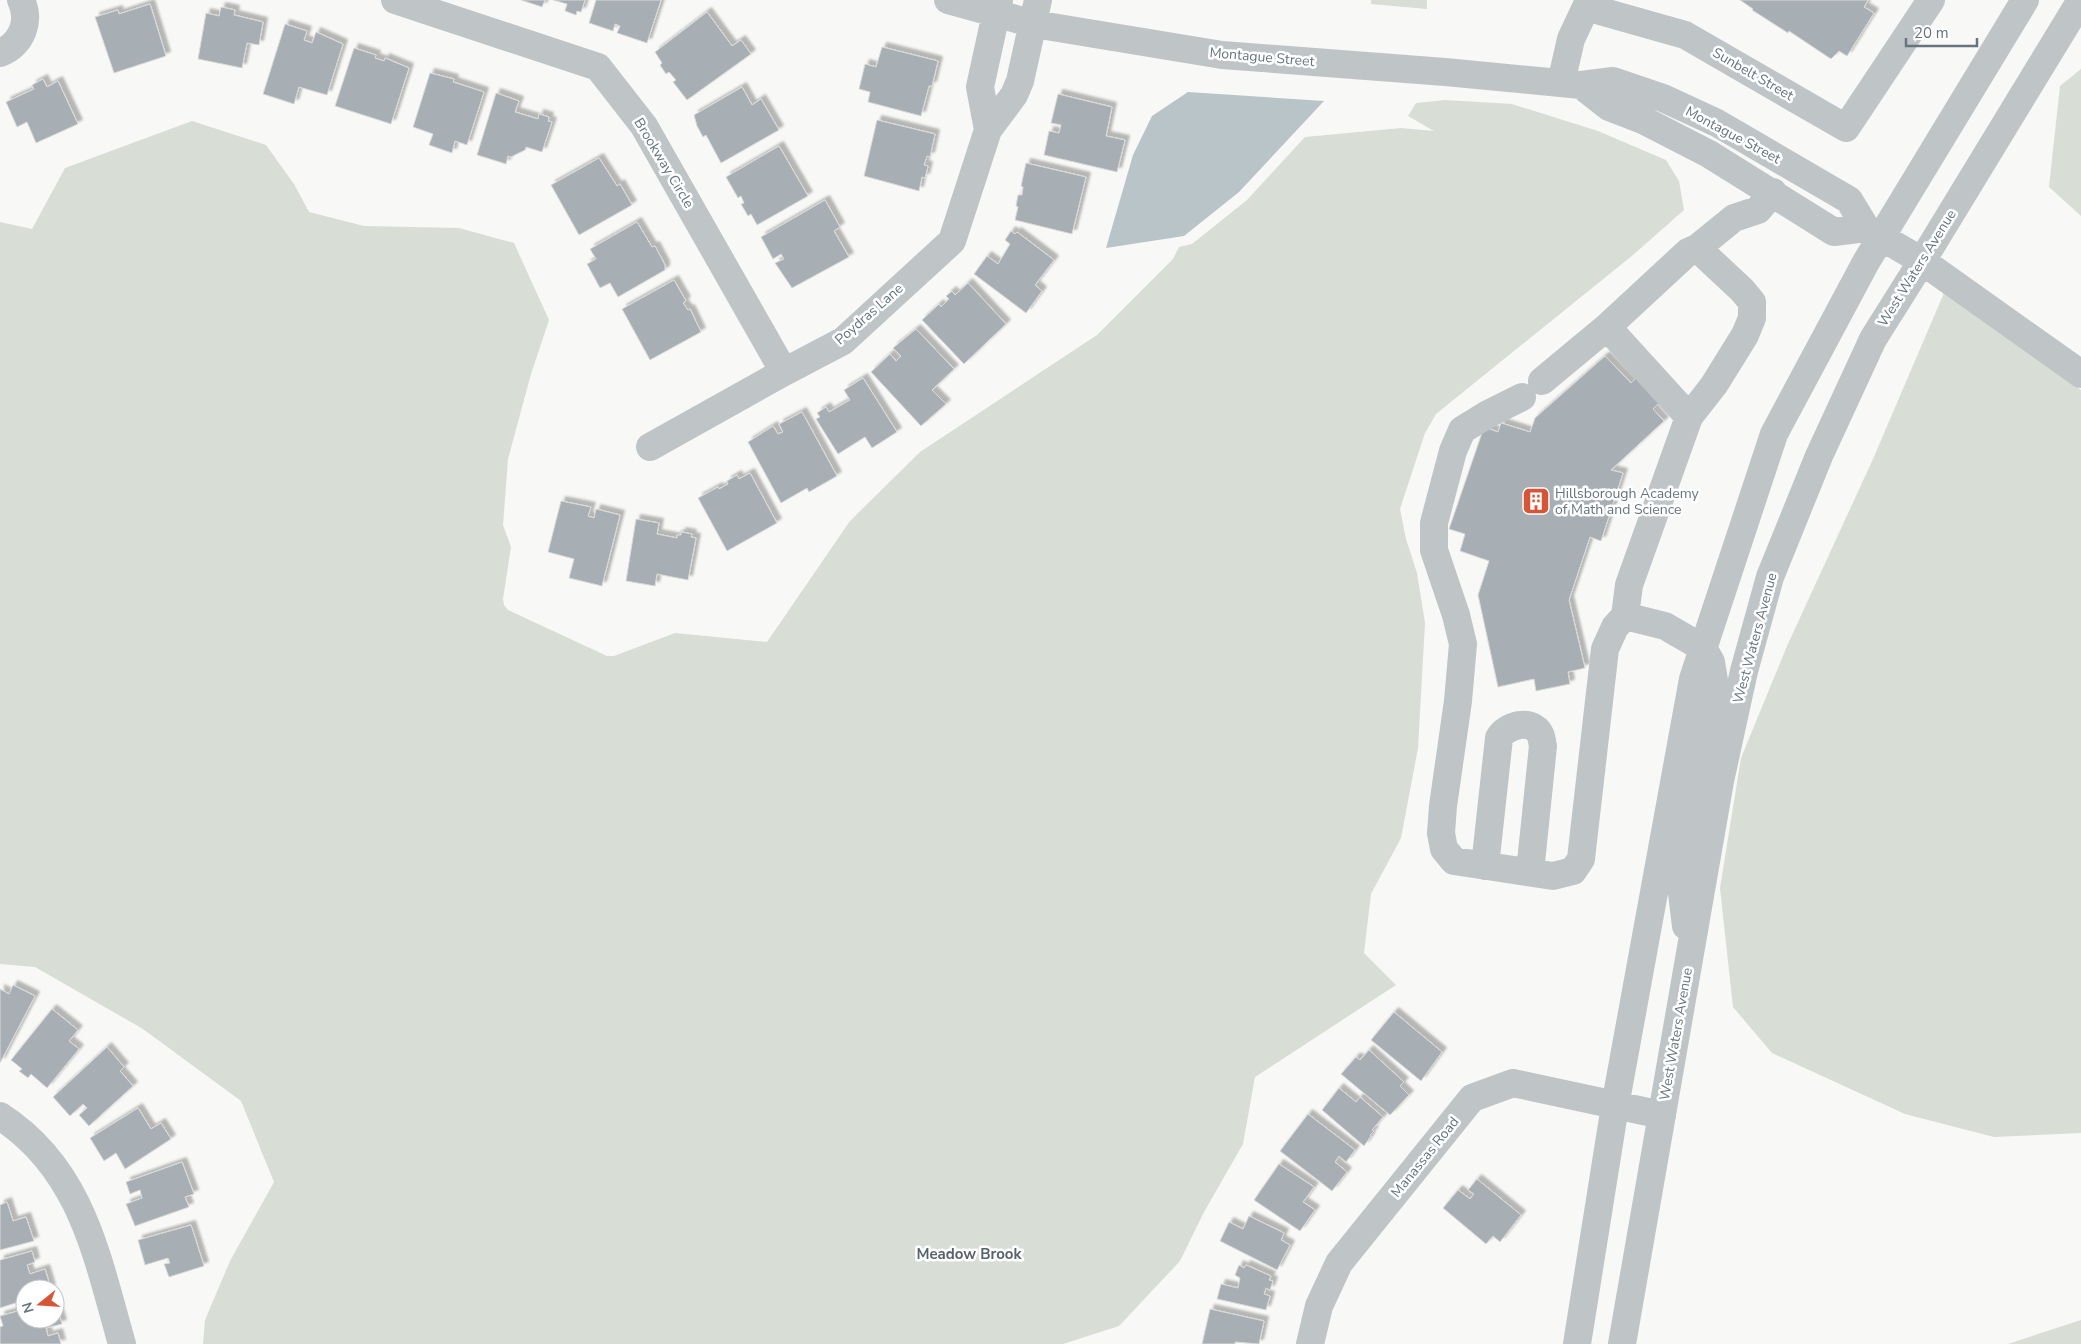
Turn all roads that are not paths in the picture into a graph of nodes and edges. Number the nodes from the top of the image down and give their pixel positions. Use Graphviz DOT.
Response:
graph roads {
  1 [pos="21,0"];
  2 [pos="395,0"];
  3 [pos="948,0"];
  4 [pos="1931,0"];
  5 [pos="2025,0"];
  6 [pos="2081,0"];
  7 [pos="1584,4"];
  8 [pos="997,7"];
  9 [pos="1638,10"];
  10 [pos="1036,12"];
  11 [pos="0,53"];
  12 [pos="1571,84"];
  13 [pos="988,130"];
  14 [pos="1773,192"];
  15 [pos="1874,232"];
  16 [pos="1697,248"];
  17 [pos="1922,261"];
  18 [pos="1607,327"];
  19 [pos="784,372"];
  20 [pos="2081,374"];
  21 [pos="1689,417"];
  22 [pos="650,447"];
  23 [pos="1625,616"];
  24 [pos="1703,648"];
  25 [pos="1485,866"];
  26 [pos="1530,872"];
  27 [pos="1690,952"];
  28 [pos="1615,1106"];
  29 [pos="1662,1115"];
  30 [pos="0,1116"];
  31 [pos="122,1344"];
  32 [pos="1310,1344"];
  33 [pos="1577,1344"];
  34 [pos="1622,1344"];
  1 -- 11 [label="street"];
  2 -- 19 [label="street, Brookway Circle"];
  3 -- 8 [label="street, Montague Street"];
  4 -- 9 [label="street, Sunbelt Street"];
  5 -- 15 [label="street"];
  6 -- 17 [label="street, West Waters Avenue"];
  7 -- 9 [label="street, Sunbelt Street"];
  7 -- 12 [label="street, Sunbelt Street"];
  8 -- 10 [label="street, Montague Street"];
  8 -- 13 [label="street, Poydras Lane"];
  10 -- 12 [label="street, Montague Street"];
  10 -- 13 [label="street, Poydras Lane"];
  12 -- 14 [label="street, Montague Street"];
  12 -- 15 [label="street, Montague Street"];
  13 -- 19 [label="street, Poydras Lane"];
  14 -- 15 [label="street, Montague Street"];
  14 -- 16 [label="street"];
  15 -- 17 [label="street, Montague Street"];
  15 -- 24 [label="street"];
  16 -- 18 [label="street"];
  16 -- 21 [label="street"];
  17 -- 20 [label="street, Montague Street"];
  17 -- 27 [label="street, West Waters Avenue"];
  18 -- 21 [label="street"];
  18 -- 25 [label="street"];
  19 -- 22 [label="street, Poydras Lane"];
  21 -- 23 [label="street"];
  23 -- 24 [label="street"];
  23 -- 26 [label="street"];
  24 -- 27 [label="street"];
  24 -- 28 [label="street"];
  25 -- 26 [label="street"];
  25 -- 26 [label="street"];
  27 -- 29 [label="street, West Waters Avenue"];
  28 -- 29 [label="street, Manassas Road"];
  28 -- 32 [label="street, Manassas Road"];
  28 -- 33 [label="street"];
  29 -- 34 [label="street, West Waters Avenue"];
  30 -- 31 [label="street"];
}
